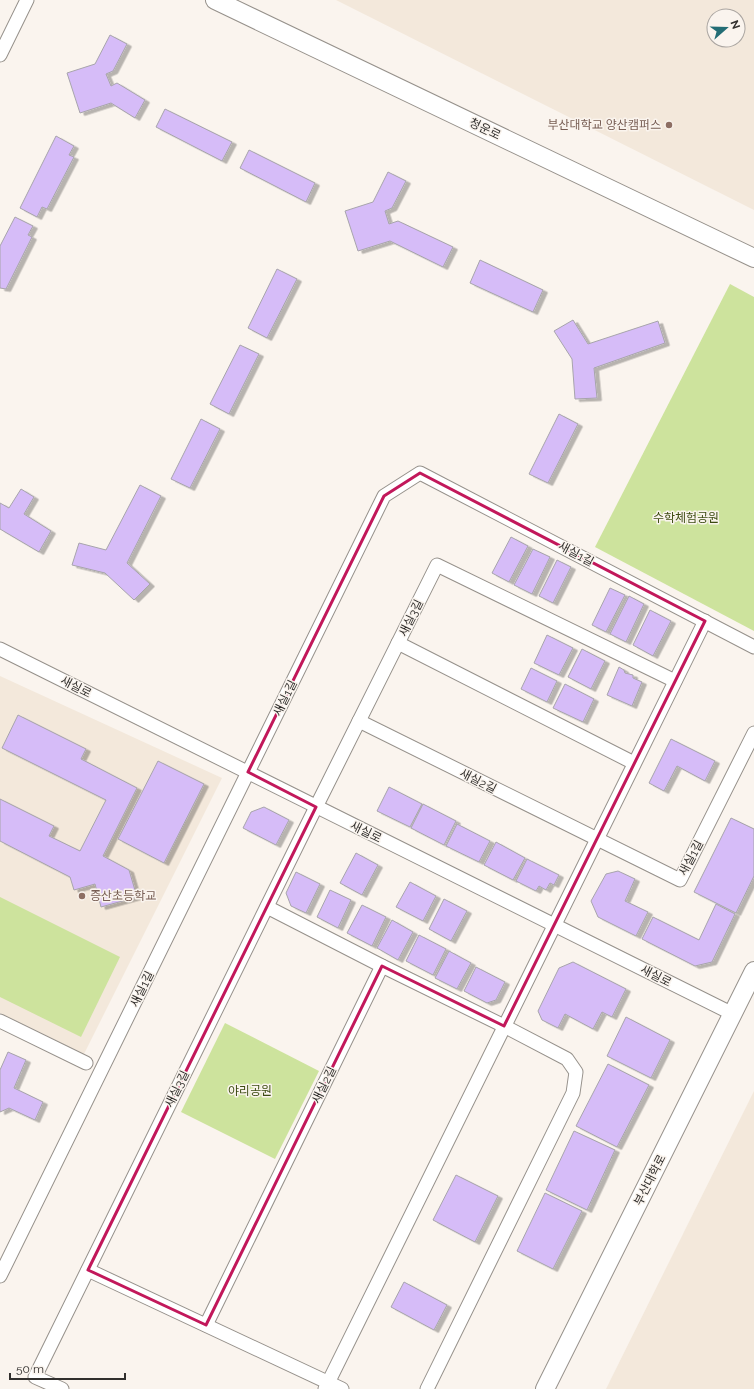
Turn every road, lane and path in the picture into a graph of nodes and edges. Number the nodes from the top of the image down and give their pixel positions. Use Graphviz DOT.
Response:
graph roads {
  1 [pos="27,0"];
  2 [pos="216,0"];
  3 [pos="0,55"];
  4 [pos="754,258"];
  5 [pos="704,621"];
  6 [pos="398,643"];
  7 [pos="754,646"];
  8 [pos="0,649"];
  9 [pos="675,681"];
  10 [pos="359,721"];
  11 [pos="754,733"];
  12 [pos="634,763"];
  13 [pos="248,772"];
  14 [pos="316,807"];
  15 [pos="596,840"];
  16 [pos="267,907"];
  17 [pos="554,925"];
  18 [pos="382,966"];
  19 [pos="754,971"];
  20 [pos="732,1014"];
  21 [pos="0,1021"];
  22 [pos="504,1026"];
  23 [pos="86,1062"];
  24 [pos="88,1270"];
  25 [pos="0,1276"];
  26 [pos="206,1325"];
  27 [pos="327,1386"];
  28 [pos="62,1389"];
  29 [pos="342,1389"];
  30 [pos="427,1389"];
  31 [pos="546,1389"];
  1 -- 3 [label="street"];
  2 -- 4 [label="street, 청운로"];
  5 -- 7 [label="street, 새실1길"];
  5 -- 9 [label="street"];
  5 -- 13 [label="street, 새실1길"];
  6 -- 9 [label="street, 새실3길"];
  6 -- 10 [label="street, 새실3길"];
  6 -- 12 [label="street"];
  8 -- 13 [label="street, 새실로"];
  9 -- 12 [label="street"];
  10 -- 14 [label="street, 새실3길"];
  10 -- 15 [label="street, 새실2길"];
  11 -- 15 [label="street, 새실1길"];
  12 -- 15 [label="street"];
  13 -- 14 [label="street, 새실로"];
  13 -- 25 [label="street, 새실1길"];
  14 -- 16 [label="street, 새실3길"];
  14 -- 17 [label="street, 새실로"];
  15 -- 17 [label="street"];
  16 -- 18 [label="street"];
  16 -- 24 [label="street, 새실3길"];
  17 -- 20 [label="street, 새실로"];
  17 -- 22 [label="street"];
  18 -- 22 [label="street"];
  18 -- 26 [label="street, 새실2길"];
  19 -- 20 [label="street, 부산대학로"];
  20 -- 31 [label="street, 부산대학로"];
  21 -- 23 [label="street"];
  22 -- 27 [label="street"];
  22 -- 30 [label="street"];
  24 -- 26 [label="street"];
  24 -- 28 [label="street, 새실3길"];
  26 -- 27 [label="street"];
  27 -- 29 [label="street"];
}
